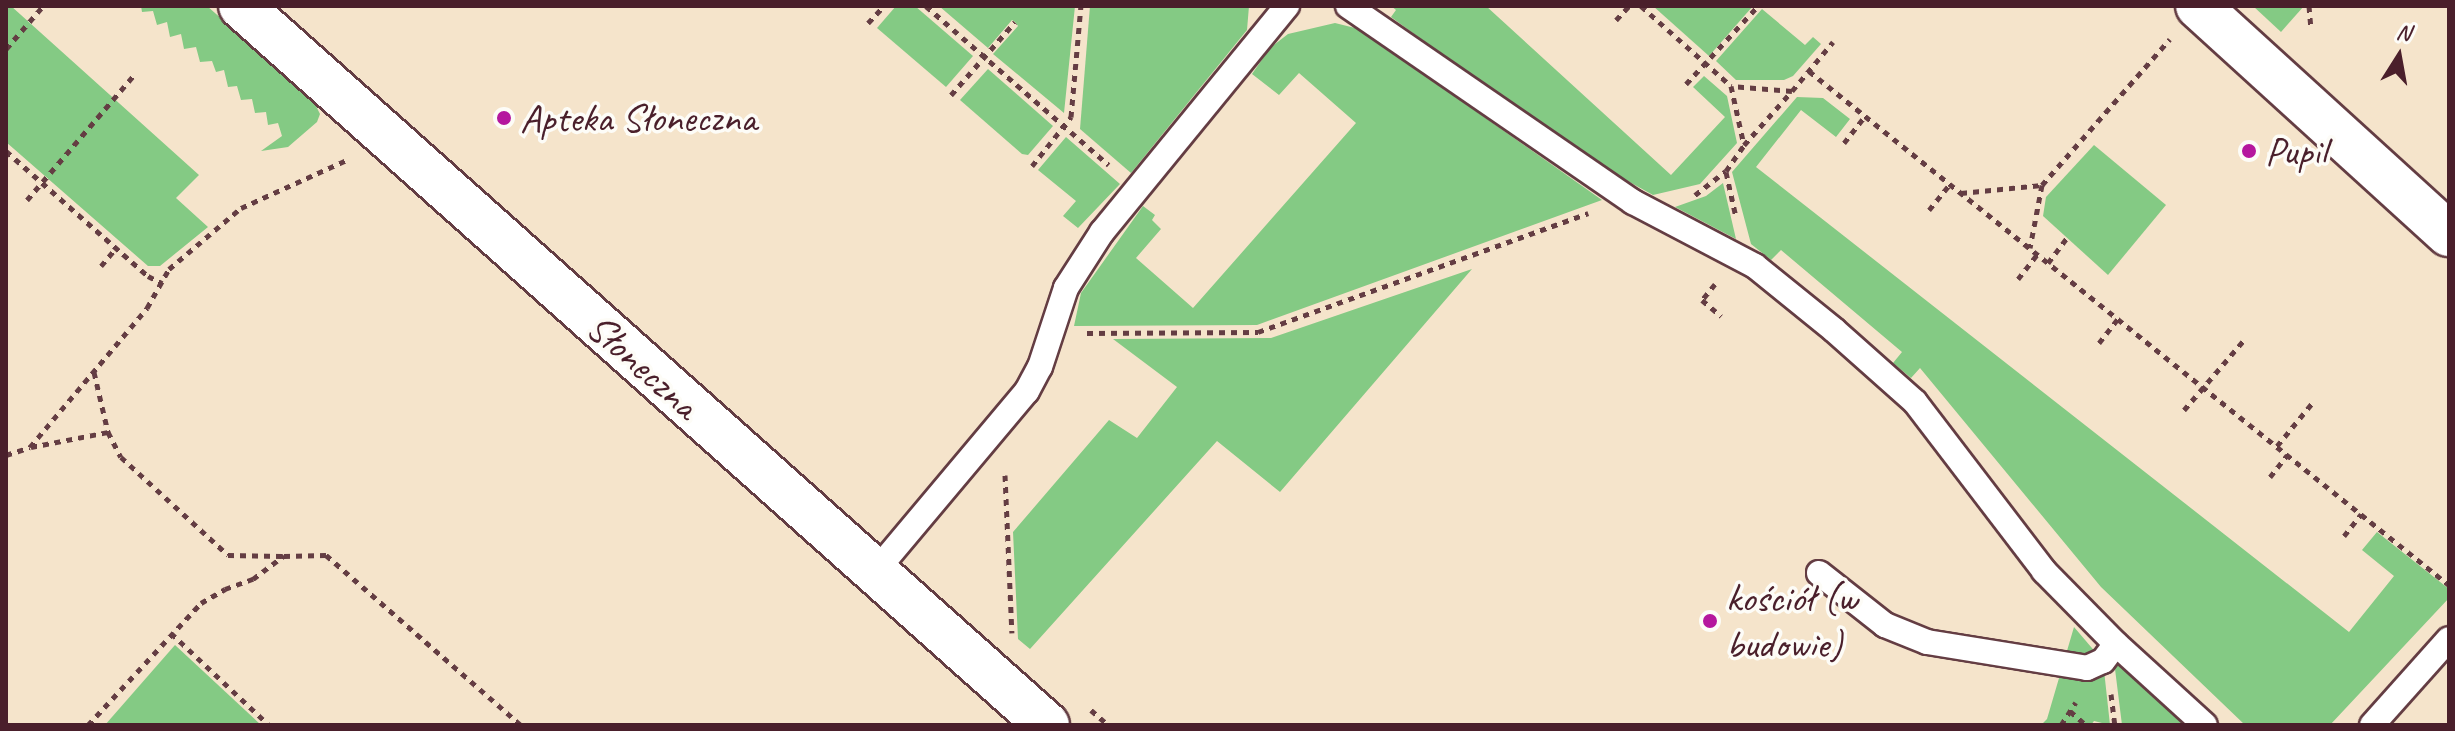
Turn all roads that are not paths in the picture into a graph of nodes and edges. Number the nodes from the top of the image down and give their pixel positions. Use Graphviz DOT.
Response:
graph roads {
  1 [pos="241,6"];
  2 [pos="1287,6"];
  3 [pos="1348,6"];
  4 [pos="2185,22"];
  5 [pos="2449,234"];
  6 [pos="875,572"];
  7 [pos="1819,573"];
  8 [pos="2449,639"];
  9 [pos="2116,644"];
  10 [pos="1047,725"];
  11 [pos="2205,725"];
  12 [pos="2372,725"];
  1 -- 6 [label="street, Słoneczna"];
  2 -- 6 [label="lane"];
  3 -- 9 [label="lane"];
  4 -- 5 [label="street"];
  6 -- 10 [label="street, Słoneczna"];
  7 -- 9 [label="lane"];
  8 -- 12 [label="lane"];
  9 -- 11 [label="lane"];
}
